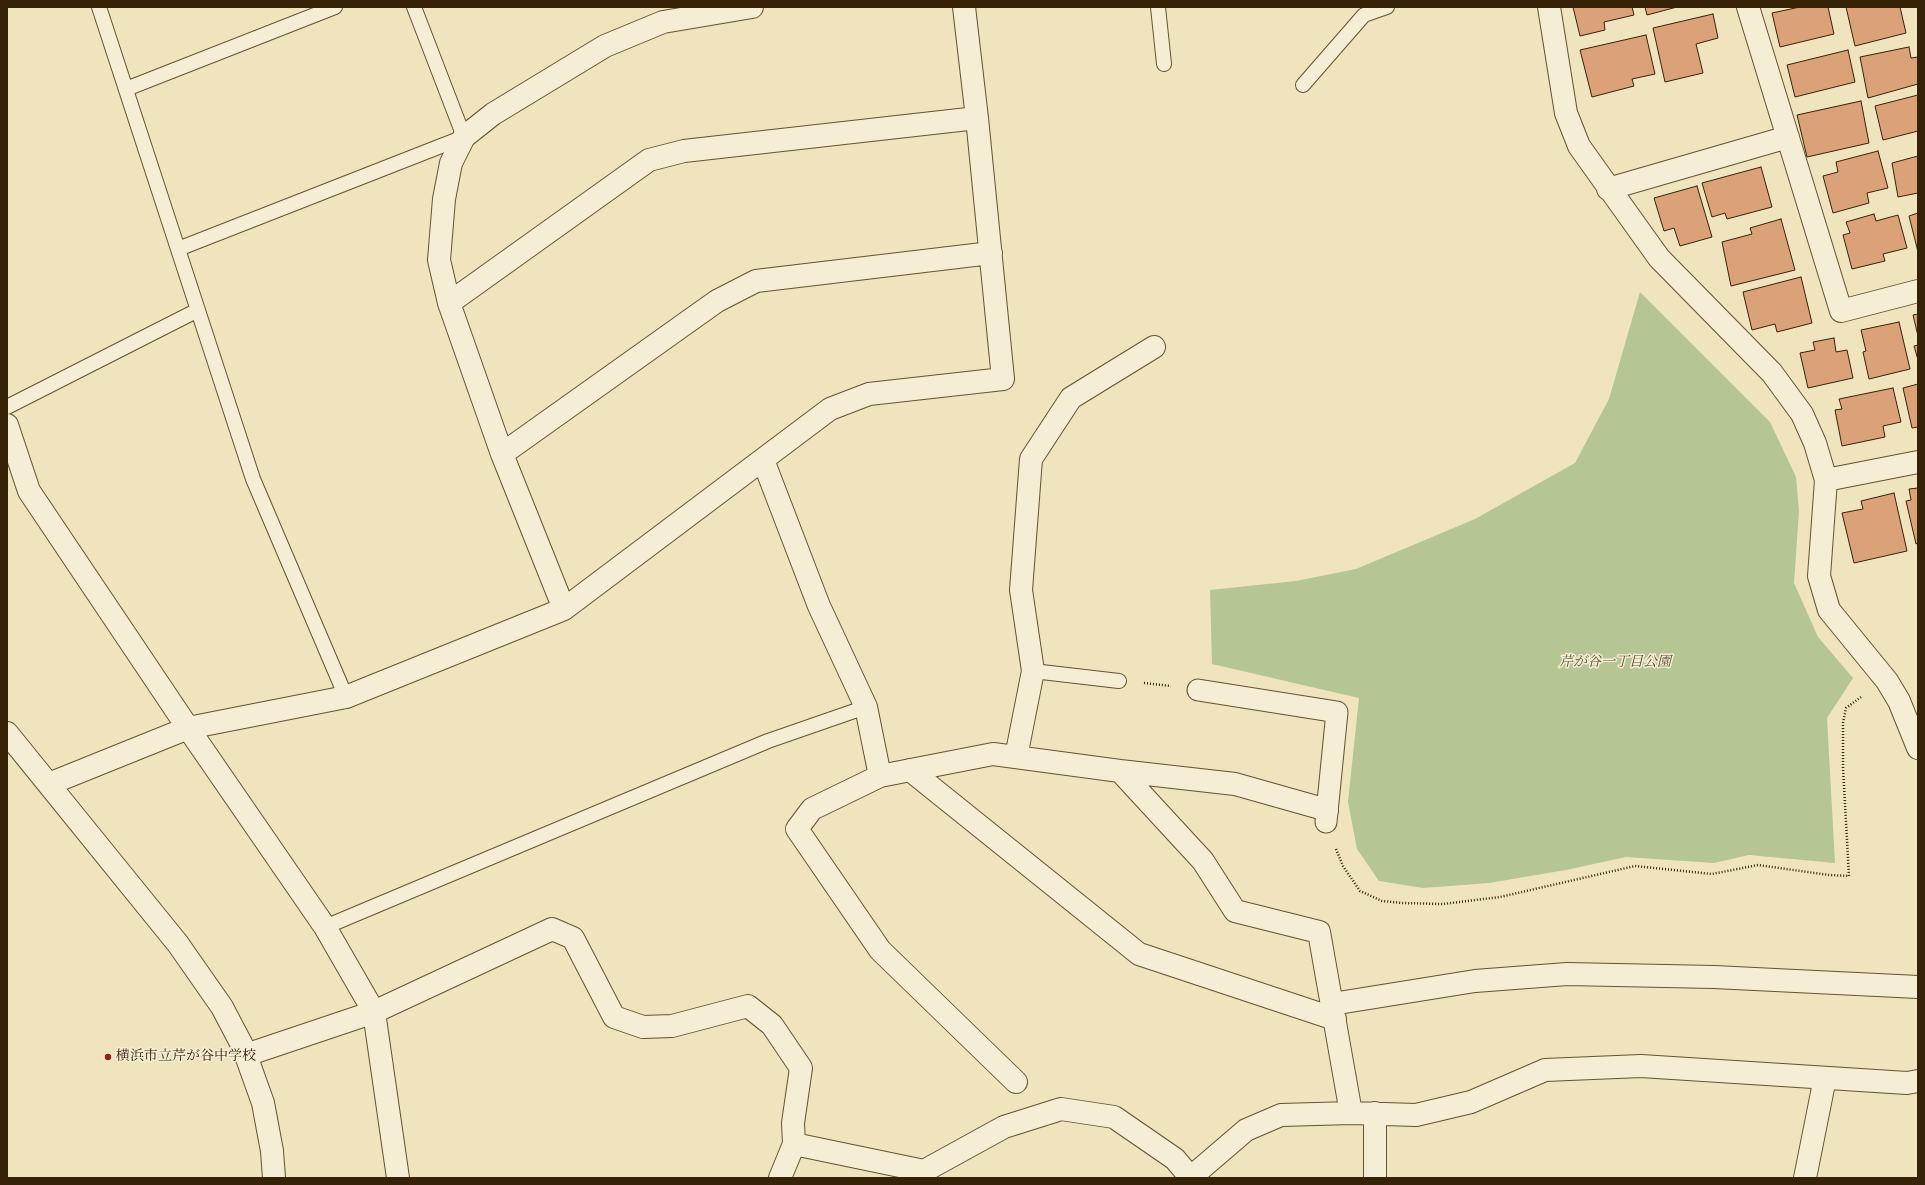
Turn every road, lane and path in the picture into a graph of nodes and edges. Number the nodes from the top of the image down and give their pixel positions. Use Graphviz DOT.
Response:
graph roads {
  1 [pos="99,7"];
  2 [pos="335,7"];
  3 [pos="414,7"];
  4 [pos="752,7"];
  5 [pos="964,7"];
  6 [pos="1158,7"];
  7 [pos="1387,7"];
  8 [pos="1549,7"];
  9 [pos="1748,7"];
  10 [pos="1164,64"];
  11 [pos="1303,85"];
  12 [pos="126,89"];
  13 [pos="978,118"];
  14 [pos="464,137"];
  15 [pos="1788,137"];
  16 [pos="1608,189"];
  17 [pos="178,249"];
  18 [pos="991,253"];
  19 [pos="1918,291"];
  20 [pos="449,303"];
  21 [pos="198,310"];
  22 [pos="1154,347"];
  23 [pos="7,407"];
  24 [pos="7,425"];
  25 [pos="502,454"];
  26 [pos="763,460"];
  27 [pos="1918,462"];
  28 [pos="1826,480"];
  29 [pos="564,609"];
  30 [pos="1033,671"];
  31 [pos="1119,681"];
  32 [pos="1198,690"];
  33 [pos="1867,693"];
  34 [pos="346,697"];
  35 [pos="866,707"];
  36 [pos="188,728"];
  37 [pos="7,733"];
  38 [pos="1918,748"];
  39 [pos="1016,757"];
  40 [pos="910,770"];
  41 [pos="1120,771"];
  42 [pos="880,776"];
  43 [pos="49,784"];
  44 [pos="1326,816"];
  45 [pos="326,926"];
  46 [pos="1918,987"];
  47 [pos="374,1012"];
  48 [pos="1334,1012"];
  49 [pos="246,1055"];
  50 [pos="1825,1078"];
  51 [pos="1918,1081"];
  52 [pos="1016,1082"];
  53 [pos="1351,1113"];
  54 [pos="1375,1113"];
  55 [pos="794,1144"];
  56 [pos="923,1175"];
  57 [pos="274,1178"];
  58 [pos="398,1178"];
  59 [pos="780,1178"];
  60 [pos="1190,1178"];
  61 [pos="1375,1178"];
  62 [pos="1805,1178"];
  1 -- 12 [label="lane"];
  2 -- 12 [label="lane"];
  3 -- 14 [label="lane"];
  4 -- 14 [label="street"];
  5 -- 13 [label="street"];
  6 -- 10 [label="lane"];
  7 -- 11 [label="lane"];
  8 -- 16 [label="street"];
  9 -- 15 [label="street"];
  12 -- 17 [label="lane"];
  13 -- 18 [label="street"];
  13 -- 20 [label="street"];
  14 -- 17 [label="lane"];
  14 -- 20 [label="street"];
  15 -- 16 [label="street"];
  15 -- 19 [label="street"];
  16 -- 28 [label="street"];
  17 -- 21 [label="lane"];
  18 -- 25 [label="street"];
  18 -- 26 [label="street"];
  20 -- 25 [label="street"];
  21 -- 23 [label="lane"];
  21 -- 34 [label="lane"];
  22 -- 30 [label="street"];
  24 -- 36 [label="street"];
  25 -- 29 [label="street"];
  26 -- 29 [label="street"];
  26 -- 35 [label="street"];
  27 -- 28 [label="street"];
  28 -- 38 [label="street"];
  29 -- 34 [label="street"];
  30 -- 31 [label="lane"];
  30 -- 39 [label="street"];
  32 -- 44 [label="street"];
  33 -- 44 [label="path"];
  34 -- 36 [label="street"];
  35 -- 42 [label="street"];
  35 -- 45 [label="lane"];
  36 -- 43 [label="street"];
  36 -- 45 [label="street"];
  37 -- 43 [label="street"];
  39 -- 40 [label="street"];
  39 -- 41 [label="street"];
  40 -- 42 [label="street"];
  40 -- 48 [label="street"];
  41 -- 44 [label="street"];
  41 -- 48 [label="street"];
  42 -- 52 [label="street"];
  43 -- 49 [label="street"];
  45 -- 47 [label="street"];
  46 -- 48 [label="street"];
  47 -- 49 [label="street"];
  47 -- 55 [label="street"];
  47 -- 58 [label="street"];
  48 -- 53 [label="street"];
  49 -- 57 [label="street"];
  50 -- 51 [label="street"];
  50 -- 54 [label="street"];
  50 -- 62 [label="street"];
  53 -- 54 [label="street"];
  53 -- 60 [label="street"];
  54 -- 61 [label="street"];
  55 -- 56 [label="street"];
  55 -- 59 [label="street"];
  56 -- 60 [label="street"];
}
